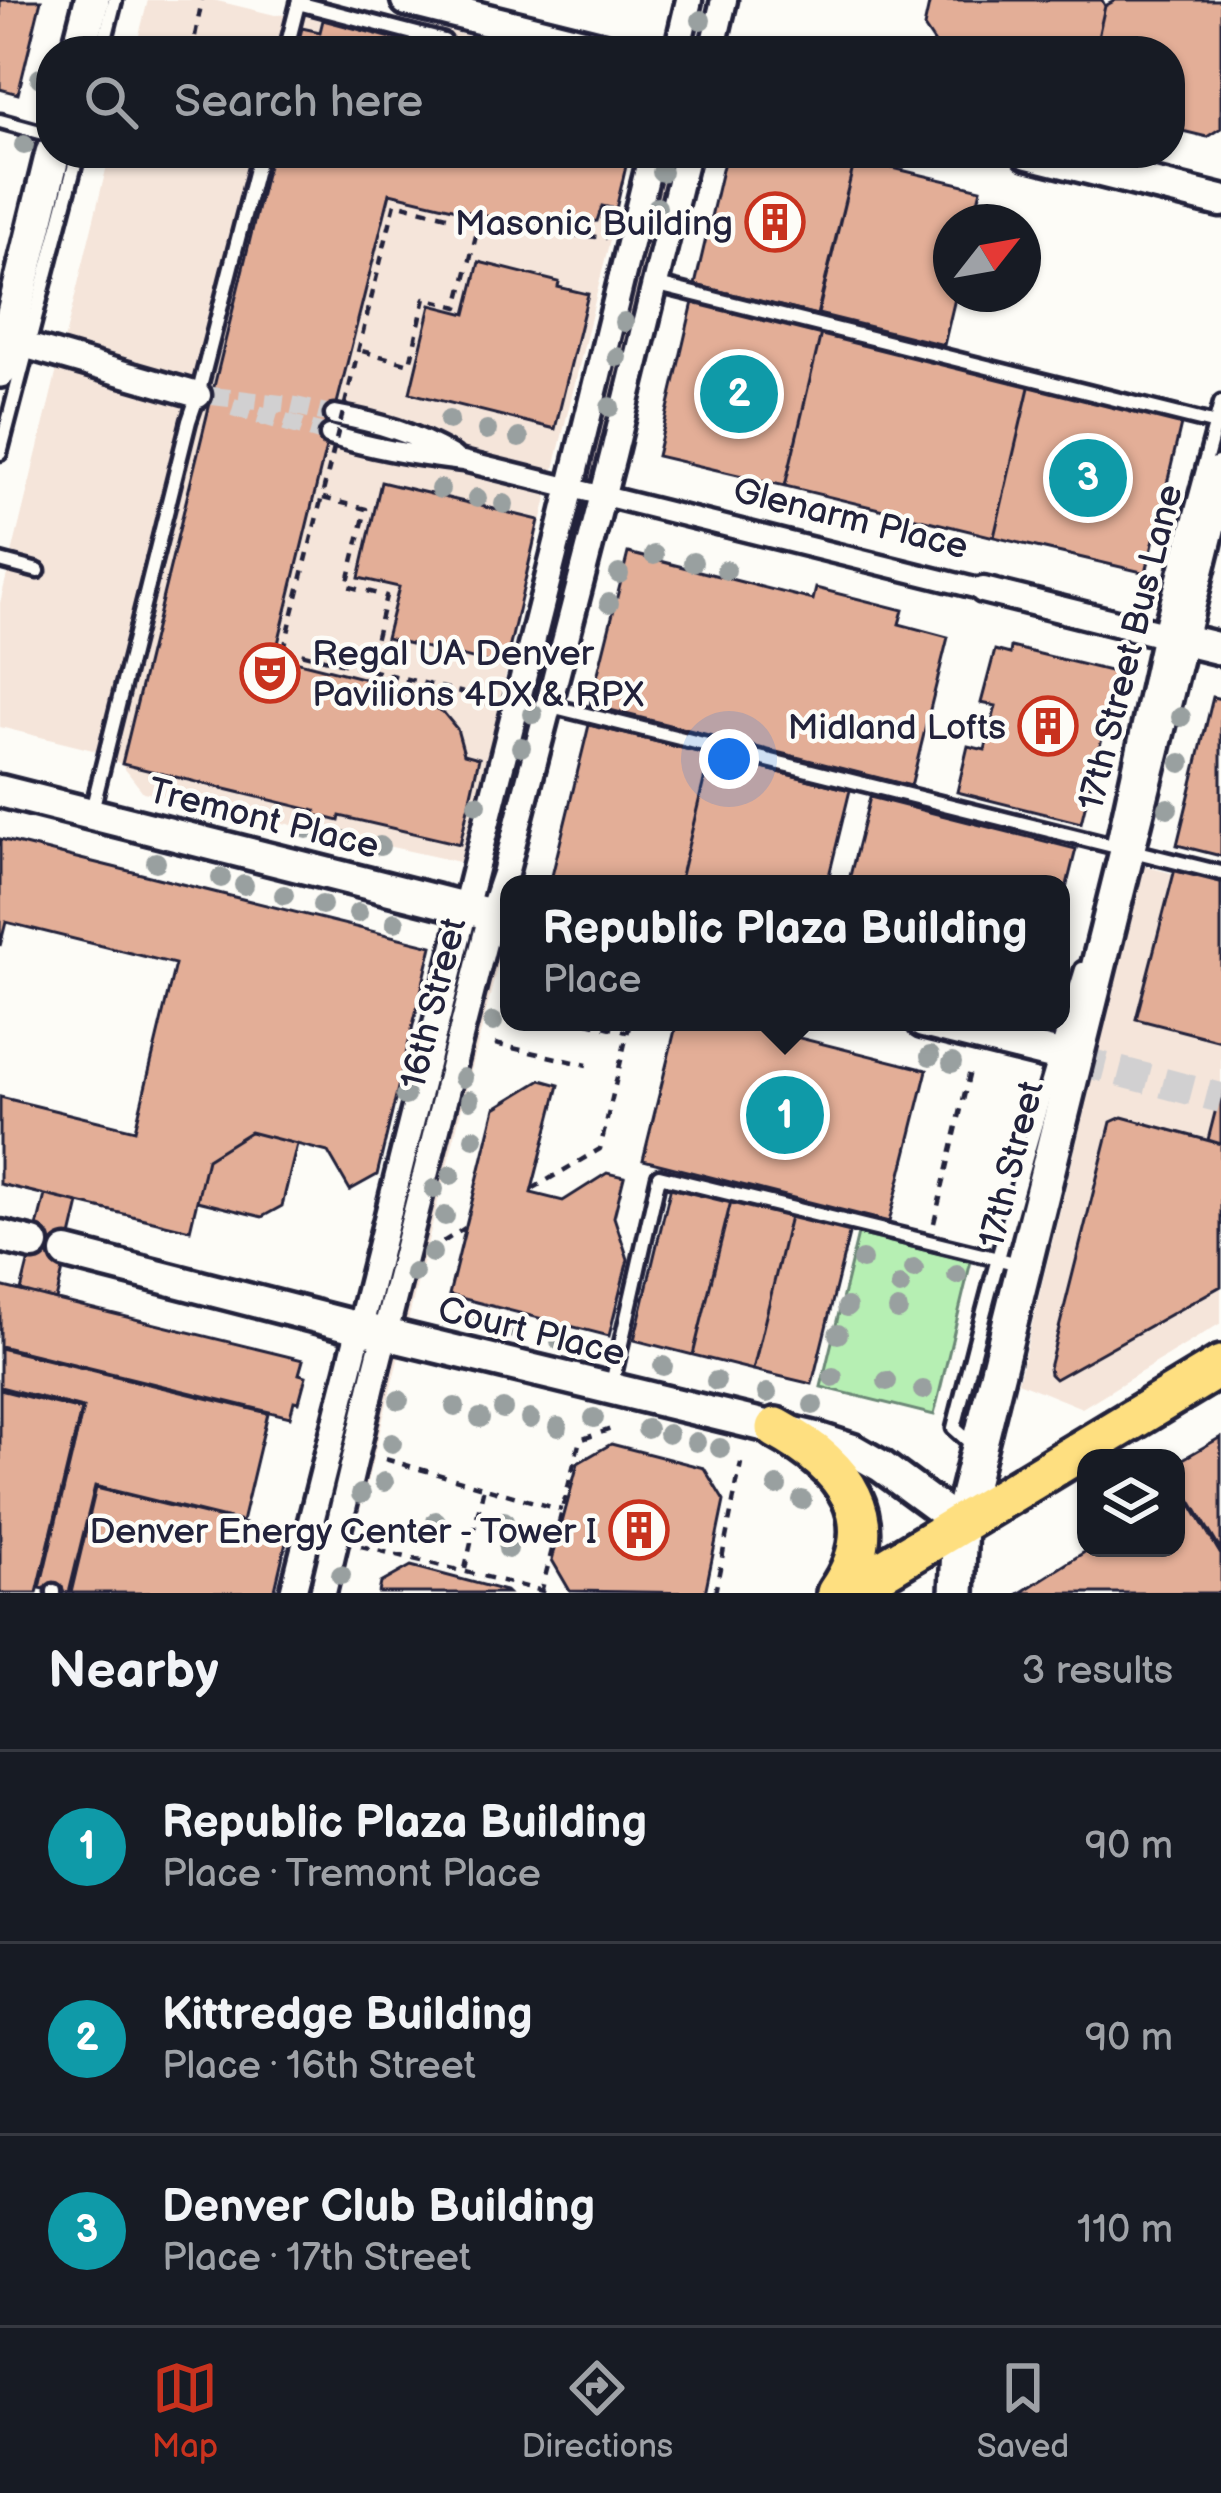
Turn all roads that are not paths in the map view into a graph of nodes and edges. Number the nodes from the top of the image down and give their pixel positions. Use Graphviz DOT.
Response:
graph roads {
  1 [pos="92,0"];
  2 [pos="115,0"];
  3 [pos="407,0"];
  4 [pos="689,0"];
  5 [pos="724,0"];
  6 [pos="299,2"];
  7 [pos="442,4"];
  8 [pos="83,36"];
  9 [pos="107,36"];
  10 [pos="290,36"];
  11 [pos="425,36"];
  12 [pos="564,36"];
  13 [pos="680,36"];
  14 [pos="716,36"];
  15 [pos="0,121"];
  16 [pos="36,130"];
  17 [pos="50,168"];
  18 [pos="73,168"];
  19 [pos="257,168"];
  20 [pos="648,168"];
  21 [pos="683,168"];
  22 [pos="1090,168"];
  23 [pos="1221,200"];
  24 [pos="654,284"];
  25 [pos="9,348"];
  26 [pos="207,397"];
  27 [pos="1221,403"];
  28 [pos="335,415"];
  29 [pos="1218,425"];
  30 [pos="330,435"];
  31 [pos="0,453"];
  32 [pos="463,461"];
  33 [pos="1221,473"];
  34 [pos="571,488"];
  35 [pos="602,495"];
  36 [pos="0,561"];
  37 [pos="38,571"];
  38 [pos="983,590"];
  39 [pos="1169,636"];
  40 [pos="1221,649"];
  41 [pos="548,705"];
  42 [pos="0,790"];
  43 [pos="91,814"];
  44 [pos="1116,854"];
  45 [pos="1221,873"];
  46 [pos="505,875"];
  47 [pos="500,886"];
  48 [pos="1102,890"];
  49 [pos="488,914"];
  50 [pos="958,1031"];
  51 [pos="1065,1058"];
  52 [pos="67,1253"];
  53 [pos="1010,1262"];
  54 [pos="372,1331"];
  55 [pos="1221,1366"];
  56 [pos="611,1389"];
  57 [pos="776,1428"];
  58 [pos="960,1523"];
  59 [pos="292,1593"];
  60 [pos="323,1593"];
  61 [pos="841,1593"];
  62 [pos="957,1593"];
  1 -- 8 [label="main road"];
  2 -- 9 [label="lane"];
  3 -- 7 [label="street"];
  4 -- 13 [label="street"];
  5 -- 14 [label="street"];
  6 -- 10 [label="lane"];
  6 -- 11 [label="lane"];
  7 -- 12 [label="street"];
  15 -- 16 [label="lane"];
  17 -- 25 [label="main road"];
  18 -- 25 [label="lane"];
  19 -- 26 [label="lane"];
  20 -- 34 [label="street, 16th Street"];
  21 -- 24 [label="street, 16th Street"];
  22 -- 23 [label="street"];
  24 -- 29 [label="lane"];
  24 -- 35 [label="street, 16th Street"];
  25 -- 26 [label="street"];
  25 -- 31 [label="lane"];
  26 -- 43 [label="lane"];
  27 -- 29 [label="lane, 17th Street Bus Lane"];
  28 -- 32 [label="street, Glenarm Place"];
  29 -- 39 [label="lane, 17th Street Bus Lane"];
  30 -- 32 [label="street, Glenarm Place"];
  32 -- 34 [label="street, Glenarm Place"];
  33 -- 39 [label="main road, 17th Street"];
  34 -- 35 [label="street, Glenarm Place"];
  34 -- 49 [label="street, 16th Street"];
  35 -- 38 [label="street, Glenarm Place"];
  35 -- 41 [label="street, 16th Street"];
  36 -- 37 [label="lane"];
  38 -- 39 [label="street, Glenarm Place"];
  39 -- 40 [label="street, Glenarm Place"];
  39 -- 44 [label="main road, 17th Street"];
  41 -- 44 [label="lane"];
  41 -- 46 [label="street, 16th Street"];
  42 -- 43 [label="street, Tremont Place"];
  43 -- 49 [label="street, Tremont Place"];
  44 -- 45 [label="lane"];
  44 -- 51 [label="main road, 17th Street"];
  47 -- 49 [label="street, 16th Street"];
  48 -- 51 [label="lane"];
  49 -- 54 [label="street, 16th Street"];
  50 -- 51 [label="street"];
  51 -- 53 [label="main road, 17th Street"];
  52 -- 54 [label="street, Court Place"];
  53 -- 56 [label="lane"];
  53 -- 58 [label="main road, 17th Street"];
  54 -- 56 [label="street, Court Place"];
  54 -- 59 [label="street, 16th Street"];
  54 -- 60 [label="street, 16th Street"];
  55 -- 58 [label="main road"];
  56 -- 57 [label="street, Court Place"];
  57 -- 58 [label="street, Court Place"];
  57 -- 61 [label="main road"];
  58 -- 61 [label="main road"];
  58 -- 62 [label="main road, 17th Street"];
}
